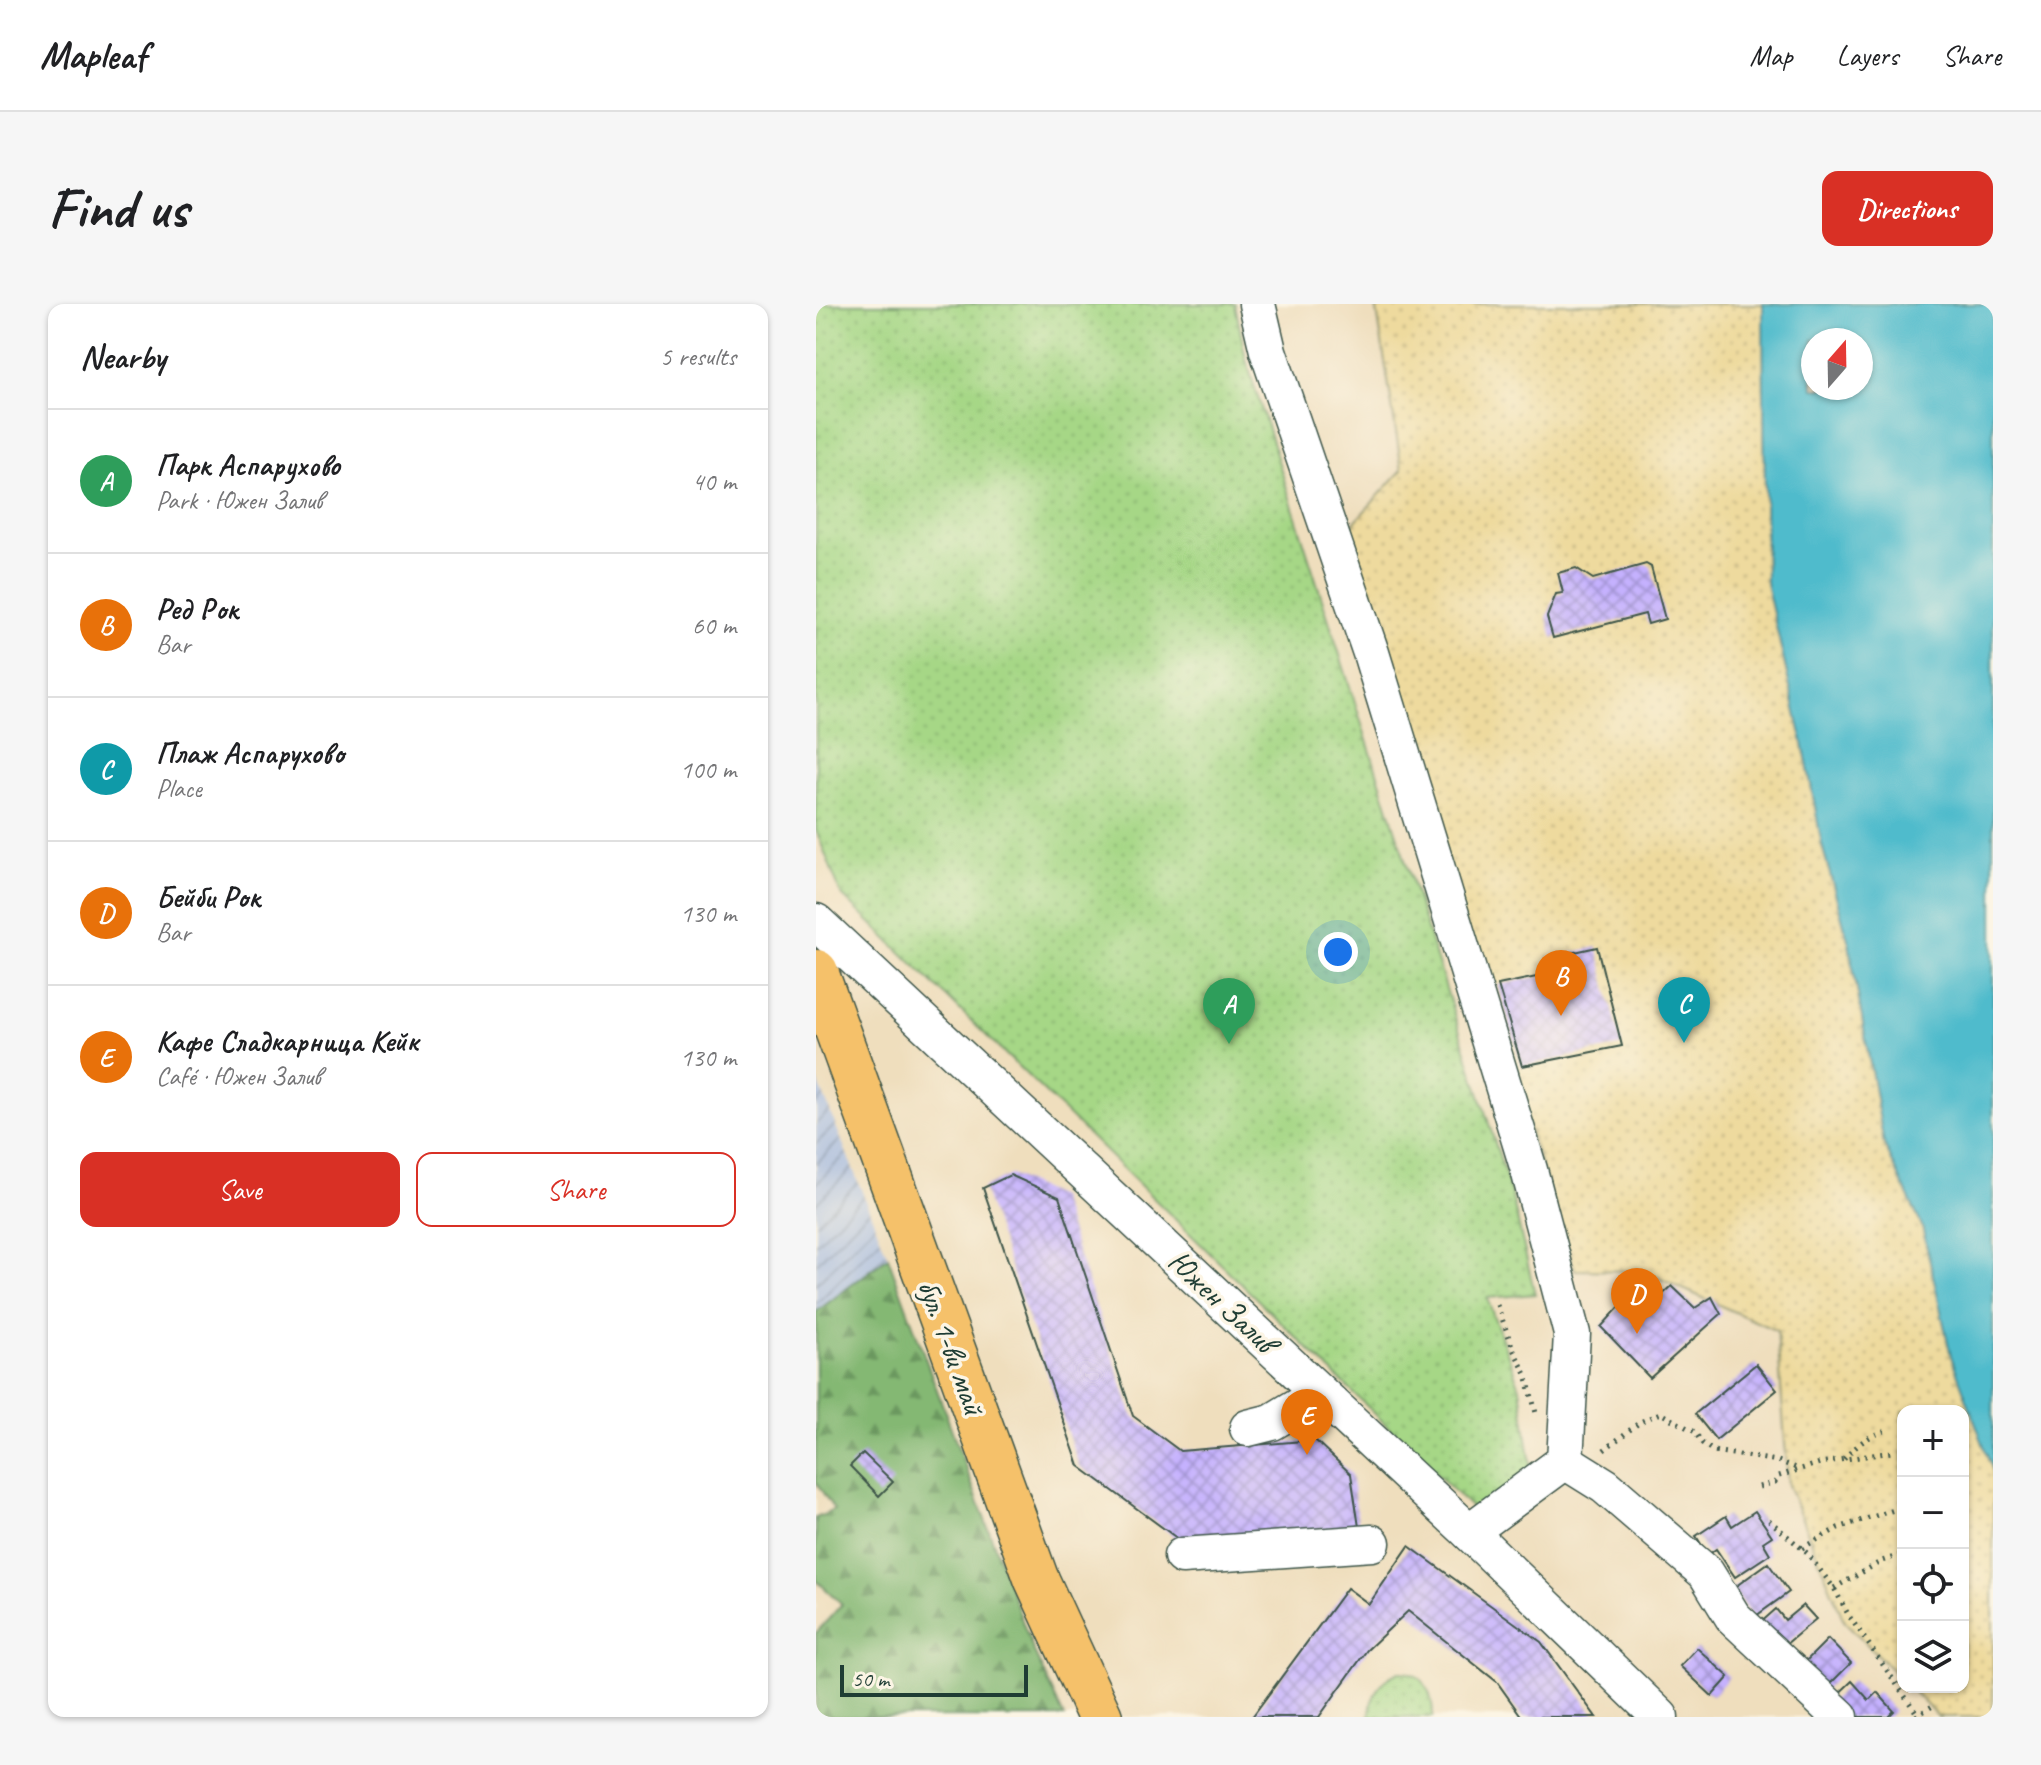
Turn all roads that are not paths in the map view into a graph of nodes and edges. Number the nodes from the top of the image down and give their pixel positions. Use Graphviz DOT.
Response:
graph roads {
  1 [pos="1257,304"];
  2 [pos="816,922"];
  3 [pos="816,972"];
  4 [pos="1320,1393"];
  5 [pos="1248,1428"];
  6 [pos="1565,1461"];
  7 [pos="1469,1532"];
  8 [pos="1372,1543"];
  9 [pos="1182,1556"];
  10 [pos="1100,1717"];
  11 [pos="1660,1717"];
  12 [pos="1840,1717"];
  1 -- 6 [label="street"];
  2 -- 4 [label="street, Южен Залив"];
  3 -- 10 [label="main road, бул. 1-ви май"];
  4 -- 5 [label="street"];
  4 -- 7 [label="street, Южен Залив"];
  6 -- 7 [label="street"];
  6 -- 12 [label="street"];
  7 -- 11 [label="street, Южен Залив"];
  8 -- 9 [label="street"];
}
